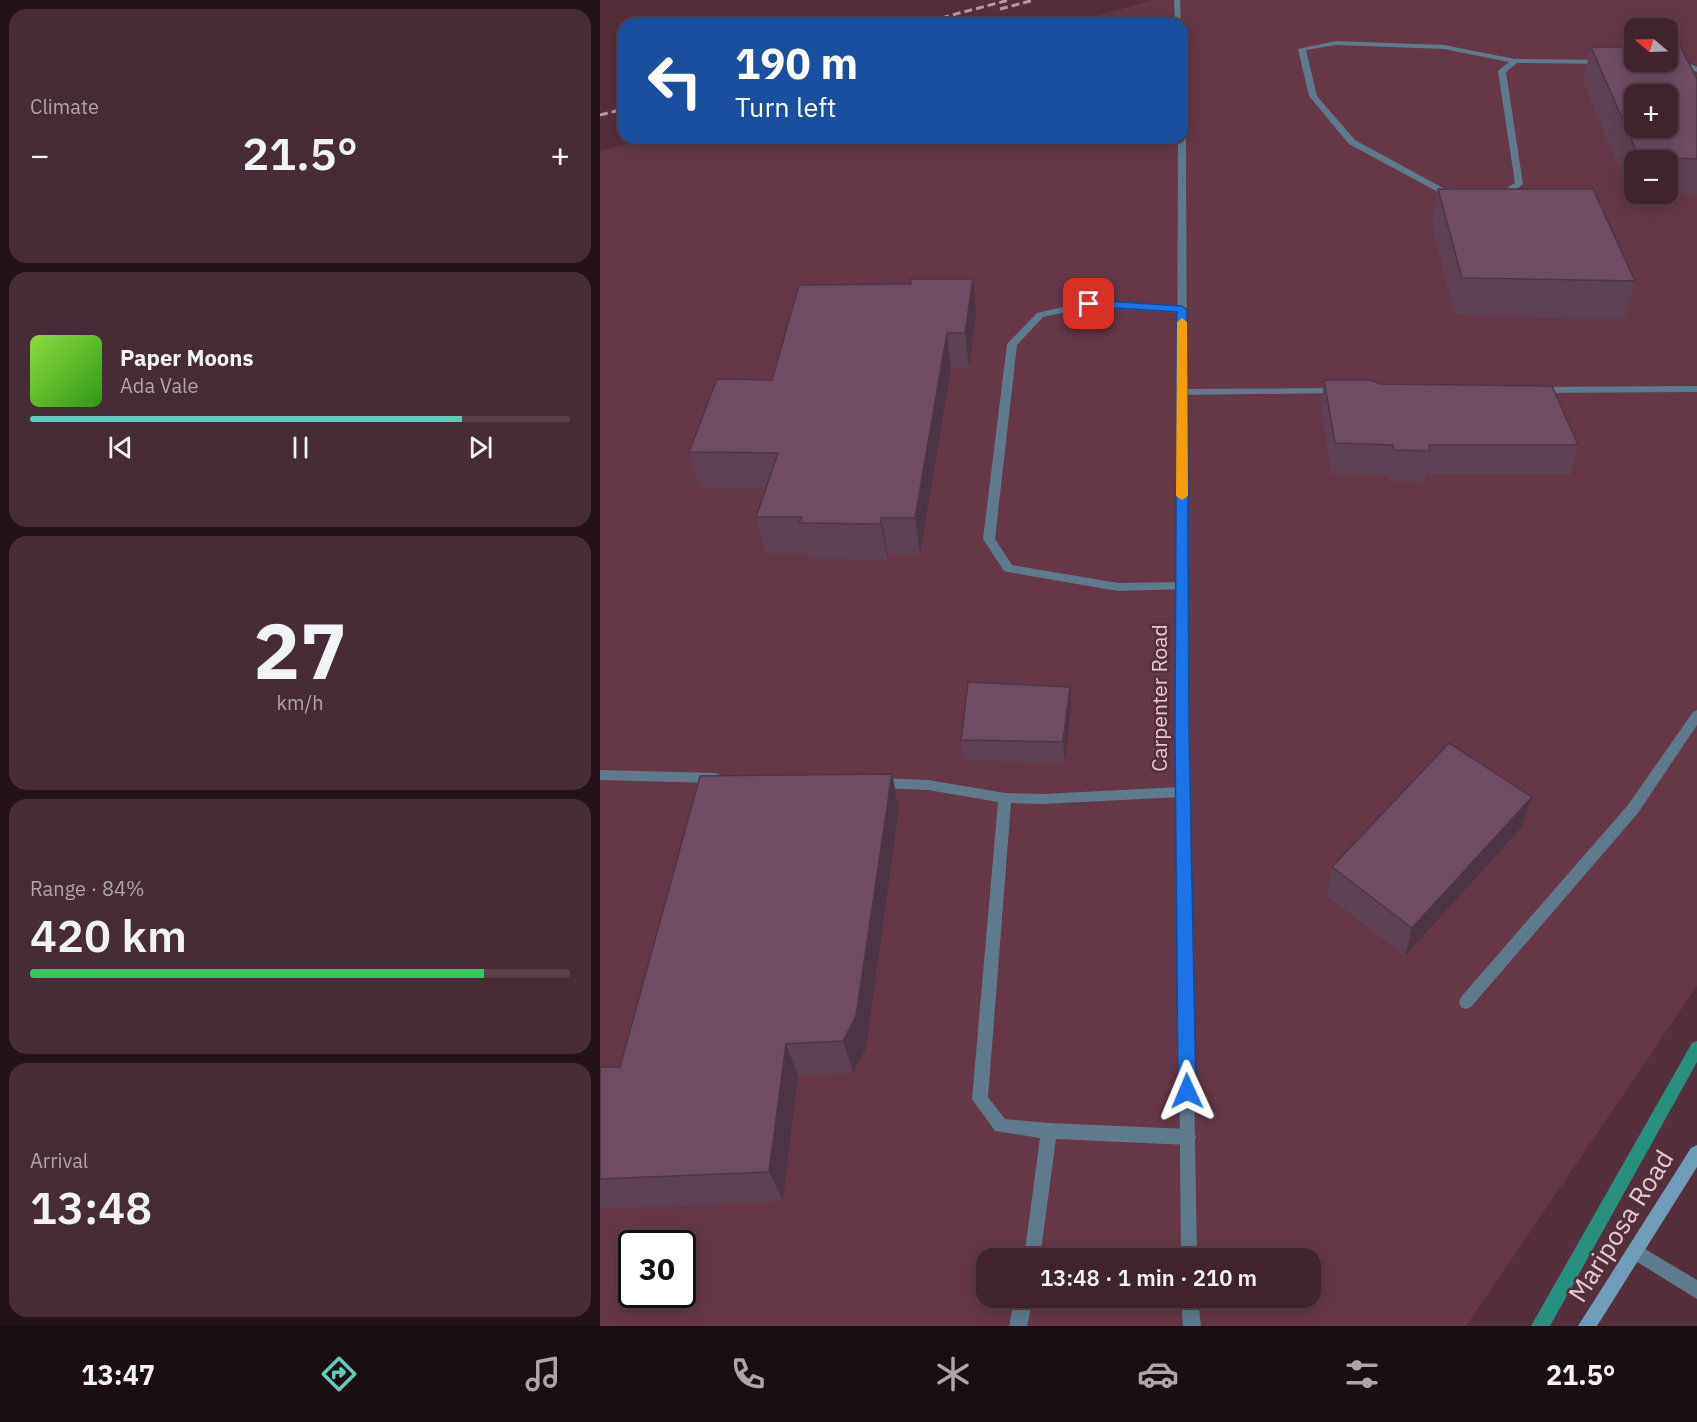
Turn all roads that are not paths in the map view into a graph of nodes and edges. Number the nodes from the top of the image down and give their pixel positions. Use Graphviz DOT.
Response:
graph roads {
  1 [pos="1177,0"];
  2 [pos="1178,18"];
  3 [pos="1515,60"];
  4 [pos="1611,62"];
  5 [pos="1678,63"];
  6 [pos="1697,70"];
  7 [pos="1182,144"];
  8 [pos="1462,191"];
  9 [pos="1493,192"];
  10 [pos="1182,310"];
  11 [pos="1697,389"];
  12 [pos="1529,390"];
  13 [pos="1350,391"];
  14 [pos="1182,392"];
  15 [pos="1182,586"];
  16 [pos="1697,715"];
  17 [pos="600,775"];
  18 [pos="729,779"];
  19 [pos="869,782"];
  20 [pos="1182,792"];
  21 [pos="1005,798"];
  22 [pos="1466,1002"];
  23 [pos="1049,1131"];
  24 [pos="1188,1137"];
  25 [pos="1697,1153"];
  26 [pos="1033,1248"];
  27 [pos="1189,1248"];
  28 [pos="1635,1251"];
  29 [pos="1697,1290"];
  30 [pos="1022,1308"];
  31 [pos="1191,1308"];
  32 [pos="1018,1326"];
  33 [pos="1192,1326"];
  34 [pos="1587,1326"];
  1 -- 2 [label="street"];
  3 -- 4 [label="street"];
  3 -- 8 [label="street"];
  3 -- 9 [label="street"];
  5 -- 6 [label="street"];
  7 -- 10 [label="street, Carpenter Road"];
  10 -- 14 [label="street, Carpenter Road"];
  10 -- 15 [label="street"];
  11 -- 12 [label="street"];
  13 -- 14 [label="street"];
  14 -- 15 [label="street, Carpenter Road"];
  15 -- 20 [label="street, Carpenter Road"];
  16 -- 22 [label="street"];
  17 -- 18 [label="street"];
  19 -- 21 [label="street"];
  20 -- 21 [label="street"];
  20 -- 24 [label="street, Carpenter Road"];
  21 -- 23 [label="street"];
  23 -- 24 [label="street"];
  23 -- 26 [label="street"];
  24 -- 27 [label="street, Carpenter Road"];
  25 -- 28 [label="main road, Mariposa Road"];
  28 -- 29 [label="street"];
  28 -- 34 [label="main road, Mariposa Road"];
  30 -- 32 [label="street"];
  31 -- 33 [label="street"];
}
